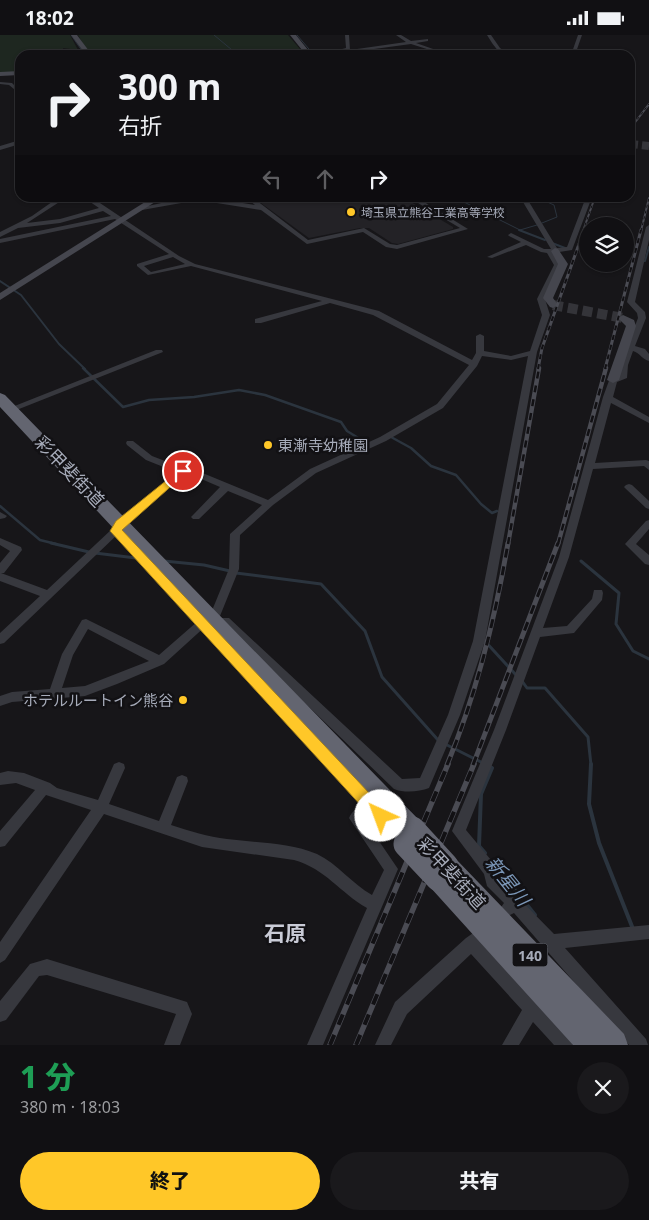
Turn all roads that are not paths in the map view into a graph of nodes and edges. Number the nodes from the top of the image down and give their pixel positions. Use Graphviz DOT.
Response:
graph roads {
  1 [pos="74,35"];
  2 [pos="293,35"];
  3 [pos="347,35"];
  4 [pos="398,35"];
  5 [pos="425,35"];
  6 [pos="489,35"];
  7 [pos="580,35"];
  8 [pos="427,40"];
  9 [pos="407,41"];
  10 [pos="376,47"];
  11 [pos="420,49"];
  12 [pos="86,50"];
  13 [pos="305,50"];
  14 [pos="346,50"];
  15 [pos="357,50"];
  16 [pos="382,50"];
  17 [pos="424,50"];
  18 [pos="429,50"];
  19 [pos="434,50"];
  20 [pos="500,50"];
  21 [pos="575,50"];
  22 [pos="15,73"];
  23 [pos="0,74"];
  24 [pos="0,83"];
  25 [pos="15,88"];
  26 [pos="15,144"];
  27 [pos="0,147"];
  28 [pos="56,202"];
  29 [pos="94,202"];
  30 [pos="151,202"];
  31 [pos="174,202"];
  32 [pos="222,202"];
  33 [pos="254,202"];
  34 [pos="419,202"];
  35 [pos="526,202"];
  36 [pos="587,202"];
  37 [pos="142,208"];
  38 [pos="262,208"];
  39 [pos="104,209"];
  40 [pos="119,219"];
  41 [pos="39,223"];
  42 [pos="19,226"];
  43 [pos="649,227"];
  44 [pos="44,232"];
  45 [pos="0,235"];
  46 [pos="511,235"];
  47 [pos="0,241"];
  48 [pos="525,243"];
  49 [pos="552,251"];
  50 [pos="174,255"];
  51 [pos="490,257"];
  52 [pos="192,264"];
  53 [pos="0,297"];
  54 [pos="333,301"];
  55 [pos="553,305"];
  56 [pos="622,318"];
  57 [pos="258,321"];
  58 [pos="480,336"];
  59 [pos="630,347"];
  60 [pos="159,351"];
  61 [pos="480,353"];
  62 [pos="533,353"];
  63 [pos="649,359"];
  64 [pos="474,364"];
  65 [pos="613,380"];
  66 [pos="607,397"];
  67 [pos="4,405"];
  68 [pos="649,419"];
  69 [pos="130,443"];
  70 [pos="590,466"];
  71 [pos="649,467"];
  72 [pos="183,471"];
  73 [pos="227,486"];
  74 [pos="629,487"];
  75 [pos="270,503"];
  76 [pos="649,506"];
  77 [pos="196,517"];
  78 [pos="649,523"];
  79 [pos="118,527"];
  80 [pos="0,541"];
  81 [pos="649,561"];
  82 [pos="0,570"];
  83 [pos="0,577"];
  84 [pos="598,593"];
  85 [pos="47,594"];
  86 [pos="209,618"];
  87 [pos="5,630"];
  88 [pos="535,633"];
  89 [pos="0,640"];
  90 [pos="160,661"];
  91 [pos="54,693"];
  92 [pos="0,701"];
  93 [pos="119,768"];
  94 [pos="0,779"];
  95 [pos="182,781"];
  96 [pos="399,785"];
  97 [pos="45,787"];
  98 [pos="386,794"];
  99 [pos="101,807"];
  100 [pos="365,810"];
  101 [pos="163,829"];
  102 [pos="409,837"];
  103 [pos="0,841"];
  104 [pos="442,872"];
  105 [pos="375,905"];
  106 [pos="649,932"];
  107 [pos="551,942"];
  108 [pos="0,955"];
  109 [pos="532,1009"];
  110 [pos="0,1014"];
  111 [pos="172,1045"];
  112 [pos="315,1045"];
  113 [pos="384,1045"];
  114 [pos="510,1045"];
  115 [pos="565,1045"];
  116 [pos="593,1045"];
  117 [pos="613,1045"];
  118 [pos="640,1045"];
  1 -- 12 [label="street"];
  2 -- 13 [label="street"];
  3 -- 14 [label="street"];
  4 -- 9 [label="street"];
  5 -- 8 [label="street"];
  6 -- 20 [label="street"];
  7 -- 21 [label="street"];
  8 -- 9 [label="street"];
  8 -- 19 [label="street"];
  9 -- 10 [label="street"];
  9 -- 18 [label="street"];
  10 -- 15 [label="street"];
  10 -- 16 [label="street"];
  11 -- 17 [label="street"];
  22 -- 23 [label="street"];
  24 -- 25 [label="street"];
  26 -- 27 [label="street"];
  28 -- 42 [label="street"];
  29 -- 39 [label="street"];
  30 -- 37 [label="street"];
  31 -- 37 [label="street"];
  32 -- 38 [label="street"];
  33 -- 38 [label="street"];
  34 -- 38 [label="street"];
  35 -- 49 [label="street"];
  36 -- 49 [label="street"];
  37 -- 40 [label="street"];
  39 -- 40 [label="street"];
  39 -- 41 [label="street"];
  40 -- 44 [label="street"];
  40 -- 50 [label="street"];
  40 -- 53 [label="street"];
  41 -- 42 [label="street"];
  41 -- 44 [label="street"];
  42 -- 45 [label="street"];
  43 -- 59 [label="street"];
  44 -- 47 [label="street"];
  46 -- 48 [label="street"];
  48 -- 49 [label="street"];
  48 -- 51 [label="street"];
  49 -- 55 [label="street"];
  49 -- 62 [label="street"];
  50 -- 52 [label="street"];
  50 -- 52 [label="street"];
  52 -- 54 [label="street"];
  54 -- 57 [label="street"];
  54 -- 64 [label="street"];
  56 -- 65 [label="street"];
  58 -- 61 [label="street"];
  59 -- 63 [label="street"];
  59 -- 65 [label="street"];
  60 -- 67 [label="street"];
  61 -- 62 [label="street"];
  61 -- 64 [label="street"];
  62 -- 96 [label="street"];
  64 -- 75 [label="street"];
  65 -- 66 [label="street"];
  66 -- 68 [label="street"];
  66 -- 70 [label="street"];
  67 -- 79 [label="highway, 彩甲斐街道 / 140"];
  69 -- 72 [label="street"];
  70 -- 71 [label="street"];
  70 -- 88 [label="street"];
  72 -- 73 [label="street"];
  72 -- 79 [label="street"];
  73 -- 75 [label="street"];
  73 -- 77 [label="street"];
  74 -- 76 [label="street"];
  75 -- 86 [label="street"];
  78 -- 81 [label="street"];
  79 -- 85 [label="street"];
  79 -- 86 [label="highway, 彩甲斐街道 / 140"];
  80 -- 82 [label="street"];
  83 -- 85 [label="street"];
  84 -- 88 [label="street"];
  85 -- 87 [label="street"];
  86 -- 90 [label="street"];
  86 -- 96 [label="street"];
  86 -- 102 [label="highway, 彩甲斐街道 / 140"];
  87 -- 89 [label="street"];
  88 -- 107 [label="street"];
  90 -- 91 [label="street"];
  90 -- 91 [label="street"];
  91 -- 92 [label="street"];
  93 -- 99 [label="street"];
  94 -- 97 [label="street"];
  95 -- 101 [label="street"];
  96 -- 98 [label="street"];
  97 -- 99 [label="street"];
  97 -- 103 [label="street"];
  99 -- 101 [label="street"];
  99 -- 108 [label="street"];
  100 -- 105 [label="street"];
  101 -- 105 [label="street"];
  102 -- 104 [label="highway, 彩甲斐街道 / 140, bridge"];
  104 -- 116 [label="highway, 彩甲斐街道 / 140"];
  104 -- 117 [label="highway, 彩甲斐街道 / 140"];
  105 -- 112 [label="street"];
  106 -- 107 [label="street"];
  107 -- 118 [label="street"];
  109 -- 113 [label="street"];
  109 -- 114 [label="street"];
  109 -- 115 [label="street"];
  110 -- 111 [label="street"];
}
